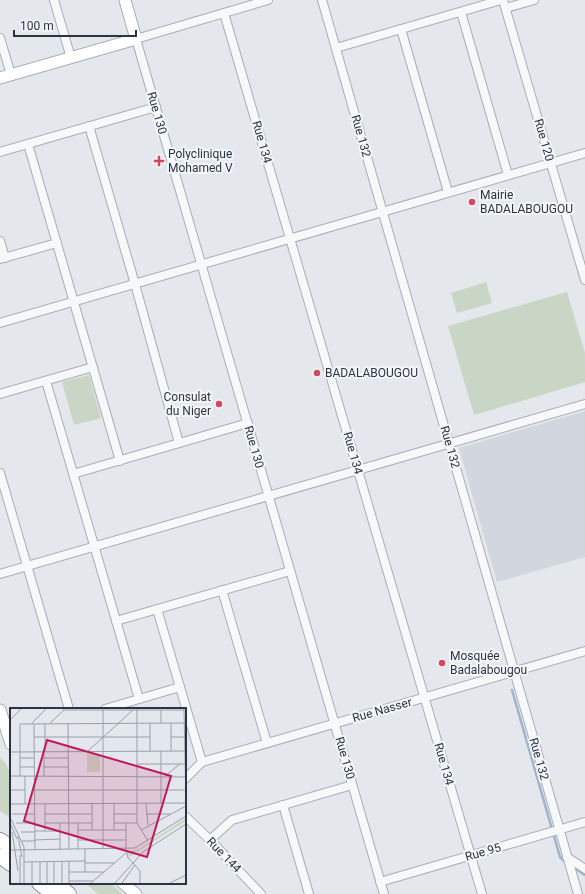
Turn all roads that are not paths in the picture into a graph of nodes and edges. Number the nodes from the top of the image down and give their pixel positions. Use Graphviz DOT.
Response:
graph roads {
  1 [pos="54,0"];
  2 [pos="125,0"];
  3 [pos="268,0"];
  4 [pos="322,0"];
  5 [pos="502,0"];
  6 [pos="534,0"];
  7 [pos="506,8"];
  8 [pos="461,12"];
  9 [pos="224,13"];
  10 [pos="401,29"];
  11 [pos="0,38"];
  12 [pos="136,39"];
  13 [pos="336,48"];
  14 [pos="71,58"];
  15 [pos="5,77"];
  16 [pos="156,107"];
  17 [pos="89,126"];
  18 [pos="28,144"];
  19 [pos="0,152"];
  20 [pos="585,153"];
  21 [pos="551,163"];
  22 [pos="508,175"];
  23 [pos="448,192"];
  24 [pos="382,212"];
  25 [pos="290,239"];
  26 [pos="0,241"];
  27 [pos="56,243"];
  28 [pos="2,258"];
  29 [pos="201,265"];
  30 [pos="585,280"];
  31 [pos="135,284"];
  32 [pos="74,302"];
  33 [pos="0,323"];
  34 [pos="93,367"];
  35 [pos="46,381"];
  36 [pos="0,394"];
  37 [pos="585,404"];
  38 [pos="248,424"];
  39 [pos="180,443"];
  40 [pos="449,444"];
  41 [pos="120,461"];
  42 [pos="358,470"];
  43 [pos="0,473"];
  44 [pos="73,474"];
  45 [pos="269,496"];
  46 [pos="94,546"];
  47 [pos="27,566"];
  48 [pos="290,570"];
  49 [pos="0,574"];
  50 [pos="222,590"];
  51 [pos="157,610"];
  52 [pos="116,621"];
  53 [pos="585,651"];
  54 [pos="514,672"];
  55 [pos="180,687"];
  56 [pos="424,698"];
  57 [pos="139,699"];
  58 [pos="69,708"];
  59 [pos="108,708"];
  60 [pos="0,710"];
  61 [pos="334,723"];
  62 [pos="7,739"];
  63 [pos="267,743"];
  64 [pos="202,762"];
  65 [pos="186,778"];
  66 [pos="352,785"];
  67 [pos="284,806"];
  68 [pos="186,817"];
  69 [pos="585,822"];
  70 [pos="559,830"];
  71 [pos="0,840"];
  72 [pos="210,840"];
  73 [pos="10,846"];
  74 [pos="470,855"];
  75 [pos="0,856"];
  76 [pos="567,857"];
  77 [pos="10,863"];
  78 [pos="585,869"];
  79 [pos="380,882"];
  80 [pos="40,884"];
  81 [pos="57,884"];
  82 [pos="124,884"];
  83 [pos="53,894"];
  84 [pos="69,894"];
  85 [pos="136,894"];
  86 [pos="261,894"];
  87 [pos="309,894"];
  88 [pos="384,894"];
  89 [pos="482,894"];
  90 [pos="578,894"];
  1 -- 14 [label="street"];
  2 -- 12 [label="street, Rue 130"];
  3 -- 9 [label="street"];
  4 -- 13 [label="street, Rue 132"];
  5 -- 7 [label="street, Rue 120"];
  5 -- 8 [label="street"];
  6 -- 7 [label="street"];
  7 -- 21 [label="street, Rue 120"];
  8 -- 10 [label="street"];
  8 -- 22 [label="street"];
  9 -- 12 [label="street"];
  9 -- 25 [label="street, Rue 134"];
  10 -- 13 [label="street"];
  10 -- 23 [label="street"];
  11 -- 15 [label="street"];
  12 -- 14 [label="street"];
  12 -- 16 [label="street, Rue 130"];
  13 -- 24 [label="street, Rue 132"];
  14 -- 15 [label="street"];
  16 -- 17 [label="street"];
  16 -- 29 [label="street, Rue 130"];
  17 -- 18 [label="street"];
  17 -- 31 [label="street"];
  18 -- 19 [label="street"];
  18 -- 27 [label="street"];
  20 -- 21 [label="street"];
  21 -- 22 [label="street"];
  21 -- 30 [label="street, Rue 120"];
  22 -- 23 [label="street"];
  23 -- 24 [label="street"];
  24 -- 25 [label="street"];
  24 -- 40 [label="street, Rue 132"];
  25 -- 29 [label="street"];
  25 -- 42 [label="street, Rue 134"];
  26 -- 28 [label="street"];
  27 -- 28 [label="street"];
  27 -- 32 [label="street"];
  29 -- 31 [label="street"];
  29 -- 38 [label="street, Rue 130"];
  31 -- 32 [label="street"];
  31 -- 39 [label="street"];
  32 -- 33 [label="street"];
  32 -- 34 [label="street"];
  34 -- 35 [label="street"];
  34 -- 41 [label="street"];
  35 -- 36 [label="street"];
  35 -- 44 [label="street"];
  37 -- 40 [label="street"];
  38 -- 39 [label="street"];
  38 -- 45 [label="street, Rue 130"];
  39 -- 41 [label="street"];
  40 -- 42 [label="street"];
  40 -- 54 [label="street, Rue 132"];
  41 -- 44 [label="street"];
  42 -- 45 [label="street"];
  42 -- 56 [label="street, Rue 134"];
  43 -- 47 [label="street"];
  44 -- 46 [label="street"];
  45 -- 46 [label="street"];
  45 -- 48 [label="street, Rue 130"];
  46 -- 47 [label="street"];
  46 -- 52 [label="street"];
  47 -- 49 [label="street"];
  47 -- 58 [label="street"];
  48 -- 50 [label="street"];
  48 -- 61 [label="street, Rue 130"];
  50 -- 51 [label="street"];
  50 -- 63 [label="street"];
  51 -- 52 [label="street"];
  51 -- 55 [label="street"];
  52 -- 57 [label="street"];
  53 -- 54 [label="street, Rue Nasser"];
  54 -- 56 [label="street, Rue Nasser"];
  54 -- 70 [label="street, Rue 132"];
  55 -- 57 [label="street"];
  55 -- 64 [label="street"];
  56 -- 61 [label="street, Rue Nasser"];
  56 -- 74 [label="street, Rue 134"];
  57 -- 59 [label="street"];
  60 -- 62 [label="street"];
  61 -- 63 [label="street, Rue Nasser"];
  61 -- 66 [label="street, Rue 130"];
  63 -- 64 [label="street, Rue Nasser"];
  64 -- 65 [label="street, Rue Nasser"];
  66 -- 67 [label="street"];
  66 -- 79 [label="street, Rue 130"];
  67 -- 72 [label="street"];
  67 -- 87 [label="street"];
  68 -- 72 [label="street, Rue 144"];
  69 -- 70 [label="street, Rue 95"];
  70 -- 74 [label="street, Rue 95"];
  70 -- 76 [label="street, Rue 132"];
  71 -- 73 [label="highway"];
  72 -- 86 [label="street, Rue 144"];
  74 -- 79 [label="street, Rue 95"];
  74 -- 89 [label="street, Rue 134"];
  75 -- 77 [label="highway"];
  76 -- 78 [label="street"];
  76 -- 90 [label="street, Rue 132"];
  79 -- 88 [label="street, Rue 130"];
  80 -- 83 [label="highway"];
  81 -- 84 [label="highway"];
  82 -- 85 [label="street"];
}
